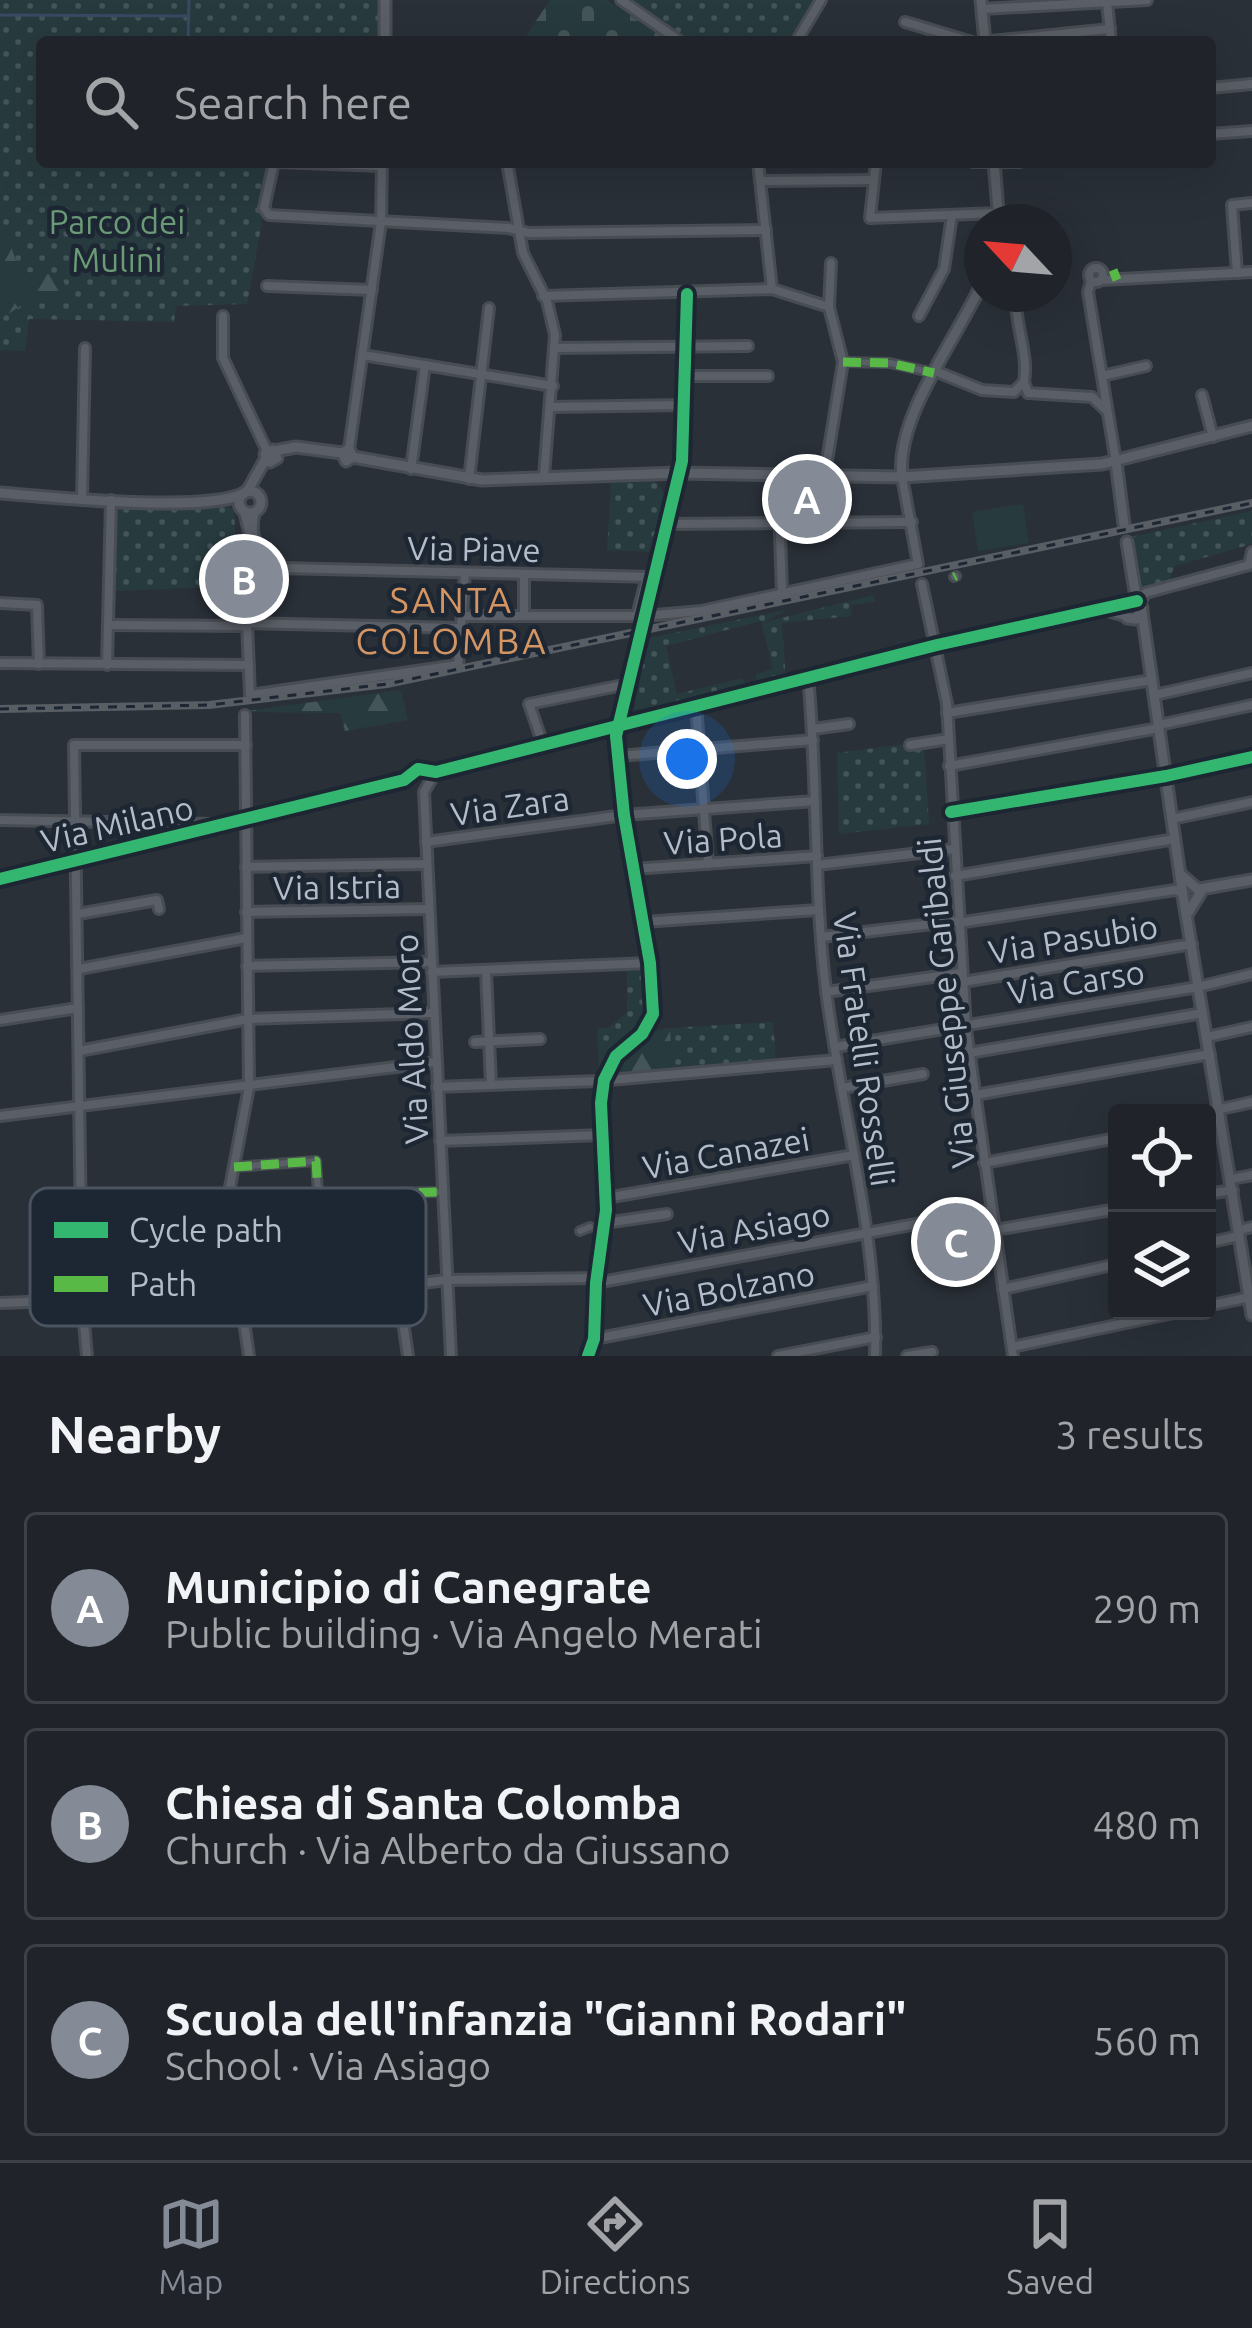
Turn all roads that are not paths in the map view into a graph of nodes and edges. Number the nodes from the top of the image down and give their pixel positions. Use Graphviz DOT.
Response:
graph roads {
  1 [pos="385,0"];
  2 [pos="620,0"];
  3 [pos="821,0"];
  4 [pos="1107,0"];
  5 [pos="1147,0"];
  6 [pos="981,4"];
  7 [pos="905,22"];
  8 [pos="1109,29"];
  9 [pos="385,36"];
  10 [pos="672,36"];
  11 [pos="800,36"];
  12 [pos="952,36"];
  13 [pos="983,36"];
  14 [pos="1041,36"];
  15 [pos="1110,36"];
  16 [pos="1252,84"];
  17 [pos="1216,87"];
  18 [pos="1252,131"];
  19 [pos="1216,134"];
  20 [pos="275,168"];
  21 [pos="382,168"];
  22 [pos="508,168"];
  23 [pos="759,168"];
  24 [pos="875,168"];
  25 [pos="994,168"];
  26 [pos="874,180"];
  27 [pos="760,181"];
  28 [pos="1252,203"];
  29 [pos="997,204"];
  30 [pos="952,215"];
  31 [pos="964,216"];
  32 [pos="381,221"];
  33 [pos="766,230"];
  34 [pos="518,231"];
  35 [pos="831,263"];
  36 [pos="1252,272"];
  37 [pos="1237,274"];
  38 [pos="267,286"];
  39 [pos="772,289"];
  40 [pos="372,290"];
  41 [pos="687,293"];
  42 [pos="544,296"];
  43 [pos="829,307"];
  44 [pos="489,308"];
  45 [pos="967,312"];
  46 [pos="1015,312"];
  47 [pos="223,316"];
  48 [pos="920,316"];
  49 [pos="685,346"];
  50 [pos="748,346"];
  51 [pos="85,347"];
  52 [pos="556,348"];
  53 [pos="362,355"];
  54 [pos="843,362"];
  55 [pos="425,365"];
  56 [pos="1146,366"];
  57 [pos="934,372"];
  58 [pos="482,374"];
  59 [pos="685,376"];
  60 [pos="768,376"];
  61 [pos="1103,380"];
  62 [pos="1024,382"];
  63 [pos="553,386"];
  64 [pos="1202,394"];
  65 [pos="1092,397"];
  66 [pos="685,405"];
  67 [pos="551,407"];
  68 [pos="1108,412"];
  69 [pos="1252,426"];
  70 [pos="1213,436"];
  71 [pos="348,453"];
  72 [pos="269,458"];
  73 [pos="1116,462"];
  74 [pos="411,469"];
  75 [pos="679,473"];
  76 [pos="778,473"];
  77 [pos="825,473"];
  78 [pos="544,476"];
  79 [pos="902,477"];
  80 [pos="469,479"];
  81 [pos="249,493"];
  82 [pos="0,494"];
  83 [pos="82,500"];
  84 [pos="111,500"];
  85 [pos="220,501"];
  86 [pos="247,510"];
  87 [pos="912,523"];
  88 [pos="666,524"];
  89 [pos="778,524"];
  90 [pos="1124,524"];
  91 [pos="1127,542"];
  92 [pos="1252,552"];
  93 [pos="1249,565"];
  94 [pos="252,571"];
  95 [pos="465,573"];
  96 [pos="524,574"];
  97 [pos="650,577"];
  98 [pos="922,584"];
  99 [pos="782,593"];
  100 [pos="0,603"];
  101 [pos="1134,607"];
  102 [pos="462,616"];
  103 [pos="524,616"];
  104 [pos="644,616"];
  105 [pos="247,624"];
  106 [pos="108,625"];
  107 [pos="461,628"];
  108 [pos="641,628"];
  109 [pos="638,642"];
  110 [pos="938,645"];
  111 [pos="0,663"];
  112 [pos="39,664"];
  113 [pos="248,664"];
  114 [pos="107,665"];
  115 [pos="1252,673"];
  116 [pos="808,677"];
  117 [pos="1152,680"];
  118 [pos="628,684"];
  119 [pos="1155,694"];
  120 [pos="696,705"];
  121 [pos="1252,705"];
  122 [pos="947,712"];
  123 [pos="245,715"];
  124 [pos="849,724"];
  125 [pos="618,726"];
  126 [pos="813,729"];
  127 [pos="1157,729"];
  128 [pos="813,740"];
  129 [pos="949,740"];
  130 [pos="539,743"];
  131 [pos="246,745"];
  132 [pos="910,746"];
  133 [pos="699,749"];
  134 [pos="618,756"];
  135 [pos="1252,757"];
  136 [pos="949,766"];
  137 [pos="414,772"];
  138 [pos="1166,776"];
  139 [pos="422,781"];
  140 [pos="815,801"];
  141 [pos="1252,802"];
  142 [pos="704,809"];
  143 [pos="951,812"];
  144 [pos="624,814"];
  145 [pos="1172,819"];
  146 [pos="0,820"];
  147 [pos="246,820"];
  148 [pos="75,821"];
  149 [pos="1175,838"];
  150 [pos="426,842"];
  151 [pos="954,849"];
  152 [pos="817,860"];
  153 [pos="77,861"];
  154 [pos="427,864"];
  155 [pos="708,864"];
  156 [pos="246,867"];
  157 [pos="633,869"];
  158 [pos="955,876"];
  159 [pos="0,879"];
  160 [pos="1252,880"];
  161 [pos="1193,893"];
  162 [pos="429,909"];
  163 [pos="159,910"];
  164 [pos="818,910"];
  165 [pos="246,912"];
  166 [pos="79,914"];
  167 [pos="643,922"];
  168 [pos="958,922"];
  169 [pos="821,937"];
  170 [pos="246,938"];
  171 [pos="1192,944"];
  172 [pos="650,963"];
  173 [pos="247,966"];
  174 [pos="432,967"];
  175 [pos="79,969"];
  176 [pos="486,971"];
  177 [pos="1252,974"];
  178 [pos="962,978"];
  179 [pos="1198,987"];
  180 [pos="826,992"];
  181 [pos="78,1008"];
  182 [pos="433,1013"];
  183 [pos="1203,1013"];
  184 [pos="248,1019"];
  185 [pos="0,1020"];
  186 [pos="963,1024"];
  187 [pos="1252,1027"];
  188 [pos="1207,1037"];
  189 [pos="540,1039"];
  190 [pos="475,1042"];
  191 [pos="489,1042"];
  192 [pos="835,1047"];
  193 [pos="79,1051"];
  194 [pos="969,1054"];
  195 [pos="1210,1054"];
  196 [pos="837,1060"];
  197 [pos="436,1062"];
  198 [pos="922,1074"];
  199 [pos="604,1081"];
  200 [pos="491,1084"];
  201 [pos="249,1087"];
  202 [pos="437,1088"];
  203 [pos="842,1088"];
  204 [pos="975,1094"];
  205 [pos="1252,1102"];
  206 [pos="80,1107"];
  207 [pos="1221,1109"];
  208 [pos="1216,1114"];
  209 [pos="0,1115"];
  210 [pos="602,1135"];
  211 [pos="1108,1140"];
  212 [pos="440,1141"];
  213 [pos="854,1155"];
  214 [pos="984,1163"];
  215 [pos="234,1167"];
  216 [pos="1252,1174"];
  217 [pos="1233,1184"];
  218 [pos="81,1188"];
  219 [pos="230,1188"];
  220 [pos="318,1188"];
  221 [pos="1216,1191"];
  222 [pos="426,1192"];
  223 [pos="442,1192"];
  224 [pos="606,1198"];
  225 [pos="992,1210"];
  226 [pos="1108,1211"];
  227 [pos="667,1214"];
  228 [pos="605,1223"];
  229 [pos="590,1227"];
  230 [pos="1252,1227"];
  231 [pos="995,1230"];
  232 [pos="580,1231"];
  233 [pos="866,1231"];
  234 [pos="1240,1233"];
  235 [pos="1216,1241"];
  236 [pos="1108,1266"];
  237 [pos="1249,1274"];
  238 [pos="445,1280"];
  239 [pos="596,1280"];
  240 [pos="426,1283"];
  241 [pos="873,1286"];
  242 [pos="1003,1289"];
  243 [pos="1250,1297"];
  244 [pos="30,1302"];
  245 [pos="0,1303"];
  246 [pos="1216,1304"];
  247 [pos="1252,1315"];
  248 [pos="1145,1320"];
  249 [pos="84,1326"];
  250 [pos="246,1326"];
  251 [pos="404,1326"];
  252 [pos="876,1337"];
  253 [pos="594,1339"];
  254 [pos="932,1352"];
  255 [pos="1012,1352"];
  256 [pos="87,1356"];
  257 [pos="249,1356"];
  258 [pos="408,1356"];
  259 [pos="451,1356"];
  260 [pos="588,1356"];
  261 [pos="778,1356"];
  262 [pos="875,1356"];
  263 [pos="907,1356"];
  1 -- 9 [label="street"];
  2 -- 10 [label="street"];
  3 -- 11 [label="street"];
  4 -- 5 [label="street"];
  4 -- 6 [label="street"];
  4 -- 8 [label="street"];
  6 -- 13 [label="street"];
  7 -- 12 [label="street"];
  8 -- 14 [label="street"];
  8 -- 15 [label="street"];
  16 -- 17 [label="street"];
  18 -- 19 [label="street"];
  20 -- 32 [label="street"];
  21 -- 32 [label="street"];
  22 -- 34 [label="street"];
  23 -- 27 [label="street"];
  24 -- 26 [label="street"];
  25 -- 29 [label="street"];
  26 -- 27 [label="street"];
  26 -- 30 [label="street"];
  27 -- 33 [label="street"];
  28 -- 37 [label="street"];
  30 -- 31 [label="street"];
  30 -- 48 [label="street"];
  32 -- 34 [label="street"];
  32 -- 40 [label="street"];
  33 -- 34 [label="street"];
  33 -- 39 [label="street"];
  34 -- 42 [label="street"];
  35 -- 43 [label="street"];
  36 -- 37 [label="street"];
  37 -- 61 [label="street"];
  38 -- 40 [label="street"];
  39 -- 41 [label="street"];
  39 -- 43 [label="street"];
  40 -- 53 [label="street"];
  41 -- 42 [label="street"];
  41 -- 49 [label="street"];
  42 -- 52 [label="street"];
  43 -- 54 [label="street"];
  44 -- 58 [label="street"];
  45 -- 57 [label="street"];
  46 -- 62 [label="street"];
  47 -- 72 [label="street"];
  49 -- 50 [label="street"];
  49 -- 52 [label="street"];
  49 -- 59 [label="street"];
  51 -- 83 [label="street"];
  52 -- 63 [label="street"];
  53 -- 55 [label="street"];
  53 -- 71 [label="street"];
  54 -- 57 [label="street"];
  54 -- 77 [label="street"];
  55 -- 58 [label="street"];
  55 -- 74 [label="street"];
  56 -- 61 [label="street"];
  57 -- 62 [label="street"];
  57 -- 79 [label="street"];
  58 -- 63 [label="street"];
  58 -- 80 [label="street"];
  59 -- 60 [label="street"];
  59 -- 66 [label="street"];
  61 -- 65 [label="street"];
  61 -- 68 [label="street"];
  62 -- 65 [label="street"];
  63 -- 67 [label="street"];
  64 -- 70 [label="street"];
  65 -- 68 [label="street"];
  66 -- 67 [label="street"];
  66 -- 75 [label="street"];
  67 -- 78 [label="street"];
  68 -- 73 [label="street"];
  69 -- 70 [label="street"];
  70 -- 73 [label="street"];
  71 -- 72 [label="street"];
  71 -- 74 [label="street"];
  72 -- 81 [label="street"];
  73 -- 79 [label="street"];
  73 -- 90 [label="street"];
  74 -- 80 [label="street"];
  75 -- 76 [label="street"];
  75 -- 78 [label="street"];
  75 -- 88 [label="street"];
  76 -- 77 [label="street"];
  76 -- 89 [label="street"];
  77 -- 79 [label="street"];
  78 -- 80 [label="street"];
  79 -- 87 [label="street"];
  81 -- 85 [label="street"];
  81 -- 86 [label="street"];
  81 -- 86 [label="street"];
  82 -- 83 [label="street"];
  83 -- 84 [label="street"];
  84 -- 85 [label="street"];
  84 -- 106 [label="street"];
  85 -- 86 [label="street"];
  86 -- 95 [label="street, Via Piave"];
  87 -- 89 [label="street"];
  87 -- 99 [label="street"];
  88 -- 89 [label="street"];
  88 -- 97 [label="street"];
  89 -- 99 [label="street"];
  91 -- 101 [label="street"];
  92 -- 93 [label="street"];
  93 -- 101 [label="street"];
  94 -- 105 [label="street"];
  95 -- 96 [label="street, Via Piave"];
  95 -- 102 [label="street"];
  96 -- 97 [label="street, Via Piave"];
  96 -- 103 [label="street"];
  97 -- 103 [label="street"];
  97 -- 104 [label="street"];
  98 -- 110 [label="street, Via Giuseppe Garibaldi"];
  99 -- 104 [label="street"];
  100 -- 112 [label="street"];
  101 -- 110 [label="street"];
  101 -- 117 [label="street"];
  102 -- 103 [label="street"];
  102 -- 107 [label="street"];
  104 -- 108 [label="street"];
  105 -- 106 [label="street"];
  105 -- 107 [label="street"];
  105 -- 113 [label="street"];
  106 -- 114 [label="street"];
  107 -- 113 [label="street"];
  109 -- 118 [label="street"];
  110 -- 116 [label="street"];
  110 -- 122 [label="street, Via Giuseppe Garibaldi"];
  111 -- 112 [label="street"];
  112 -- 114 [label="street"];
  113 -- 114 [label="street"];
  115 -- 119 [label="street"];
  116 -- 120 [label="street"];
  116 -- 126 [label="street, Via Fratelli Rosselli"];
  117 -- 119 [label="street"];
  117 -- 122 [label="street"];
  118 -- 125 [label="street"];
  118 -- 130 [label="street"];
  119 -- 127 [label="street"];
  120 -- 125 [label="street"];
  120 -- 133 [label="street"];
  121 -- 127 [label="street"];
  122 -- 129 [label="street, Via Giuseppe Garibaldi"];
  123 -- 131 [label="street"];
  124 -- 126 [label="street"];
  125 -- 130 [label="street"];
  125 -- 134 [label="street"];
  126 -- 128 [label="street, Via Fratelli Rosselli"];
  127 -- 136 [label="street"];
  127 -- 138 [label="street"];
  128 -- 133 [label="street"];
  128 -- 140 [label="street, Via Fratelli Rosselli"];
  129 -- 132 [label="street"];
  129 -- 136 [label="street, Via Giuseppe Garibaldi"];
  130 -- 139 [label="street"];
  131 -- 147 [label="street"];
  131 -- 148 [label="street"];
  133 -- 134 [label="street"];
  133 -- 142 [label="street"];
  134 -- 144 [label="street"];
  135 -- 138 [label="street"];
  136 -- 143 [label="street, Via Giuseppe Garibaldi"];
  137 -- 139 [label="street"];
  138 -- 143 [label="street"];
  138 -- 145 [label="street"];
  139 -- 147 [label="street"];
  139 -- 150 [label="street, Via Aldo Moro"];
  140 -- 142 [label="street, Via Zara"];
  140 -- 152 [label="street, Via Fratelli Rosselli"];
  141 -- 145 [label="street"];
  142 -- 144 [label="street, Via Zara"];
  142 -- 155 [label="street"];
  143 -- 151 [label="street, Via Giuseppe Garibaldi"];
  144 -- 150 [label="street, Via Zara"];
  144 -- 157 [label="street"];
  145 -- 149 [label="street"];
  146 -- 148 [label="street"];
  147 -- 148 [label="street"];
  147 -- 153 [label="street, Via Milano"];
  147 -- 156 [label="street"];
  148 -- 153 [label="street"];
  149 -- 158 [label="street"];
  149 -- 161 [label="street"];
  150 -- 154 [label="street, Via Aldo Moro"];
  151 -- 152 [label="street, Via Pola"];
  151 -- 158 [label="street, Via Giuseppe Garibaldi"];
  152 -- 155 [label="street, Via Pola"];
  152 -- 164 [label="street, Via Fratelli Rosselli"];
  153 -- 159 [label="street, Via Milano"];
  153 -- 166 [label="street"];
  154 -- 156 [label="street"];
  154 -- 162 [label="street, Via Aldo Moro"];
  155 -- 157 [label="street, Via Pola"];
  156 -- 165 [label="street"];
  157 -- 167 [label="street"];
  158 -- 168 [label="street, Via Giuseppe Garibaldi"];
  160 -- 161 [label="street"];
  161 -- 168 [label="street"];
  161 -- 171 [label="street"];
  162 -- 165 [label="street, Via Istria"];
  162 -- 174 [label="street, Via Aldo Moro"];
  163 -- 166 [label="street"];
  164 -- 167 [label="street"];
  164 -- 169 [label="street, Via Fratelli Rosselli"];
  165 -- 170 [label="street"];
  166 -- 175 [label="street"];
  167 -- 172 [label="street"];
  168 -- 169 [label="street"];
  168 -- 178 [label="street, Via Giuseppe Garibaldi"];
  169 -- 180 [label="street, Via Fratelli Rosselli"];
  170 -- 173 [label="street"];
  170 -- 175 [label="street"];
  171 -- 178 [label="street, Via Pasubio"];
  171 -- 179 [label="street"];
  172 -- 176 [label="street"];
  172 -- 199 [label="street"];
  173 -- 174 [label="street"];
  173 -- 184 [label="street"];
  174 -- 176 [label="street"];
  174 -- 182 [label="street, Via Aldo Moro"];
  175 -- 181 [label="street"];
  176 -- 191 [label="street"];
  177 -- 179 [label="street, Via Carso"];
  178 -- 180 [label="street, Via Pasubio"];
  178 -- 186 [label="street, Via Giuseppe Garibaldi"];
  179 -- 183 [label="street"];
  179 -- 186 [label="street, Via Carso"];
  180 -- 192 [label="street, Via Fratelli Rosselli"];
  181 -- 185 [label="street"];
  181 -- 193 [label="street"];
  182 -- 184 [label="street"];
  182 -- 197 [label="street, Via Aldo Moro"];
  183 -- 188 [label="street"];
  183 -- 194 [label="street"];
  184 -- 193 [label="street"];
  184 -- 201 [label="street"];
  186 -- 192 [label="street, Via Carso"];
  186 -- 194 [label="street, Via Giuseppe Garibaldi"];
  187 -- 188 [label="street"];
  188 -- 195 [label="street"];
  189 -- 191 [label="street"];
  190 -- 191 [label="street"];
  191 -- 200 [label="street"];
  192 -- 196 [label="street, Via Fratelli Rosselli"];
  193 -- 206 [label="street"];
  194 -- 204 [label="street, Via Giuseppe Garibaldi"];
  195 -- 204 [label="street"];
  195 -- 207 [label="street"];
  196 -- 199 [label="street"];
  196 -- 203 [label="street, Via Fratelli Rosselli"];
  197 -- 201 [label="street"];
  197 -- 202 [label="street, Via Aldo Moro"];
  198 -- 203 [label="street"];
  199 -- 200 [label="street"];
  199 -- 210 [label="street"];
  200 -- 202 [label="street"];
  201 -- 206 [label="street"];
  201 -- 215 [label="street"];
  202 -- 212 [label="street, Via Aldo Moro"];
  203 -- 213 [label="street, Via Fratelli Rosselli"];
  204 -- 214 [label="street, Via Giuseppe Garibaldi"];
  205 -- 207 [label="street"];
  206 -- 209 [label="street"];
  206 -- 218 [label="street"];
  207 -- 208 [label="street"];
  207 -- 217 [label="street"];
  210 -- 212 [label="street"];
  210 -- 224 [label="street"];
  211 -- 214 [label="street"];
  212 -- 223 [label="street, Via Aldo Moro"];
  213 -- 224 [label="street, Via Canazei"];
  213 -- 233 [label="street, Via Fratelli Rosselli"];
  214 -- 225 [label="street, Via Giuseppe Garibaldi"];
  215 -- 219 [label="street"];
  215 -- 220 [label="street"];
  216 -- 217 [label="street"];
  217 -- 221 [label="street"];
  217 -- 234 [label="street"];
  222 -- 223 [label="street"];
  223 -- 238 [label="street, Via Aldo Moro"];
  224 -- 228 [label="street"];
  225 -- 231 [label="street, Via Giuseppe Garibaldi"];
  225 -- 233 [label="street, Via Asiago"];
  226 -- 231 [label="street"];
  227 -- 228 [label="street"];
  228 -- 239 [label="street"];
  229 -- 232 [label="street"];
  230 -- 234 [label="street"];
  231 -- 242 [label="street, Via Giuseppe Garibaldi"];
  233 -- 239 [label="street, Via Asiago"];
  233 -- 241 [label="street, Via Fratelli Rosselli"];
  234 -- 235 [label="street"];
  234 -- 237 [label="street"];
  236 -- 242 [label="street"];
  237 -- 243 [label="street"];
  238 -- 239 [label="street, Via Asiago"];
  238 -- 240 [label="street, Via Asiago"];
  238 -- 259 [label="street, Via Aldo Moro"];
  239 -- 253 [label="street"];
  241 -- 252 [label="street, Via Fratelli Rosselli"];
  241 -- 253 [label="street, Via Bolzano"];
  242 -- 255 [label="street, Via Giuseppe Garibaldi"];
  243 -- 246 [label="street"];
  243 -- 247 [label="street"];
  244 -- 245 [label="street"];
  248 -- 255 [label="street"];
  249 -- 256 [label="street"];
  250 -- 257 [label="street"];
  251 -- 258 [label="street"];
  252 -- 261 [label="street"];
  252 -- 262 [label="street, Via Fratelli Rosselli"];
  253 -- 260 [label="street"];
  254 -- 263 [label="street"];
}
